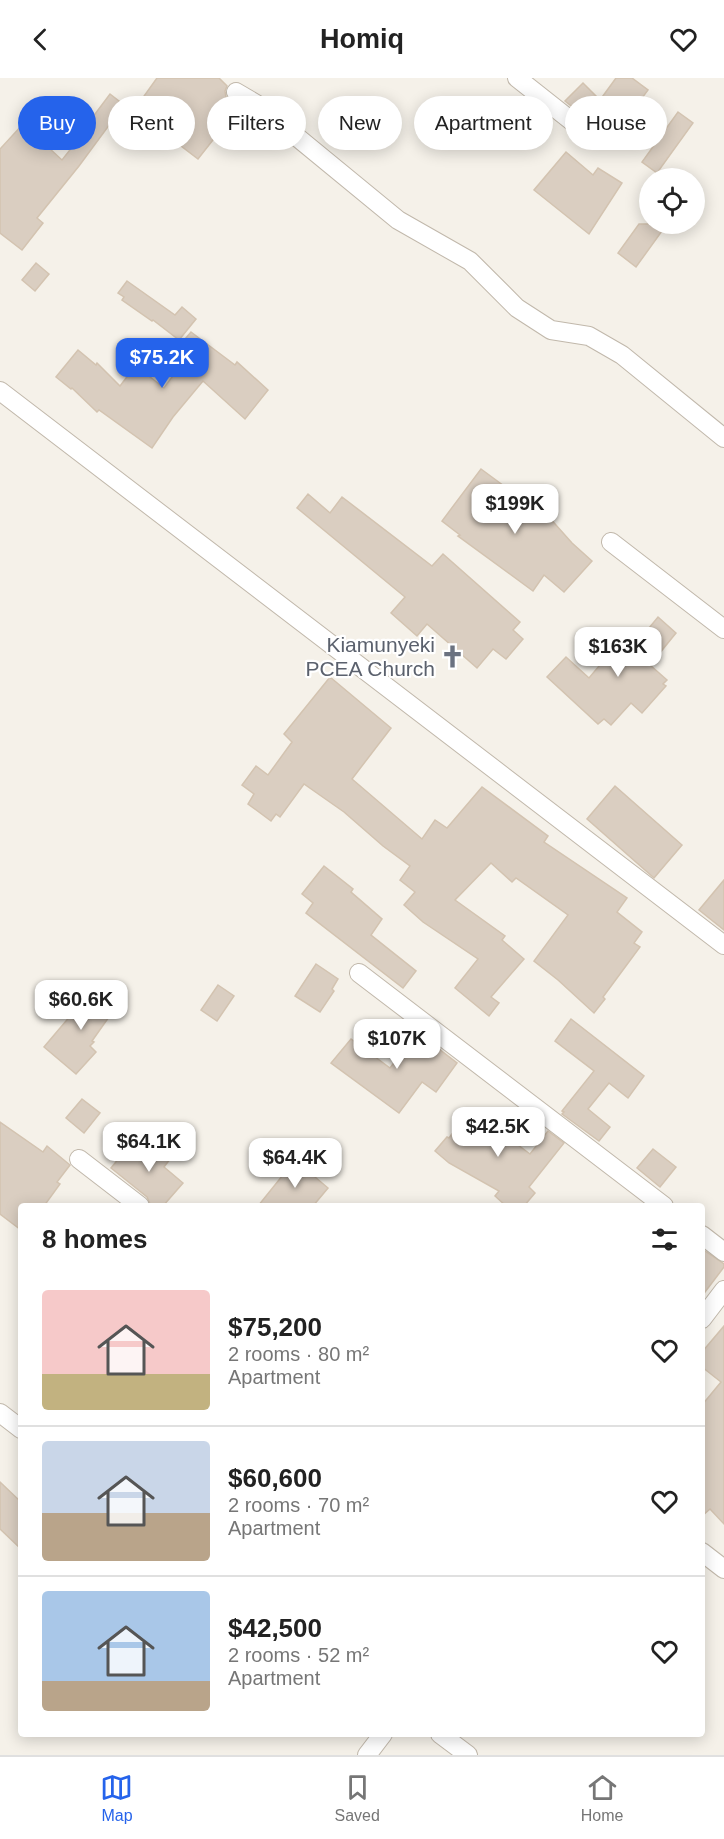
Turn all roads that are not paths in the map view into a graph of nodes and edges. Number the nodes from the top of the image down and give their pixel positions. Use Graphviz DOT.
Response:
graph roads {
  1 [pos="517,78"];
  2 [pos="236,92"];
  3 [pos="565,116"];
  4 [pos="0,391"];
  5 [pos="724,438"];
  6 [pos="611,542"];
  7 [pos="724,629"];
  8 [pos="724,945"];
  9 [pos="359,972"];
  10 [pos="79,1159"];
  11 [pos="136,1203"];
  12 [pos="660,1203"];
  13 [pos="705,1237"];
  14 [pos="724,1252"];
  15 [pos="724,1290"];
  16 [pos="705,1315"];
  17 [pos="0,1413"];
  18 [pos="18,1426"];
  19 [pos="705,1554"];
  20 [pos="724,1569"];
  21 [pos="381,1737"];
  22 [pos="444,1737"];
  23 [pos="367,1755"];
  24 [pos="468,1755"];
  1 -- 3 [label="street"];
  2 -- 5 [label="street"];
  4 -- 8 [label="street"];
  6 -- 7 [label="street"];
  9 -- 12 [label="street"];
  10 -- 11 [label="street"];
  13 -- 14 [label="street"];
  15 -- 16 [label="street"];
  17 -- 18 [label="street"];
  19 -- 20 [label="street"];
  21 -- 23 [label="street"];
  22 -- 24 [label="street"];
}
